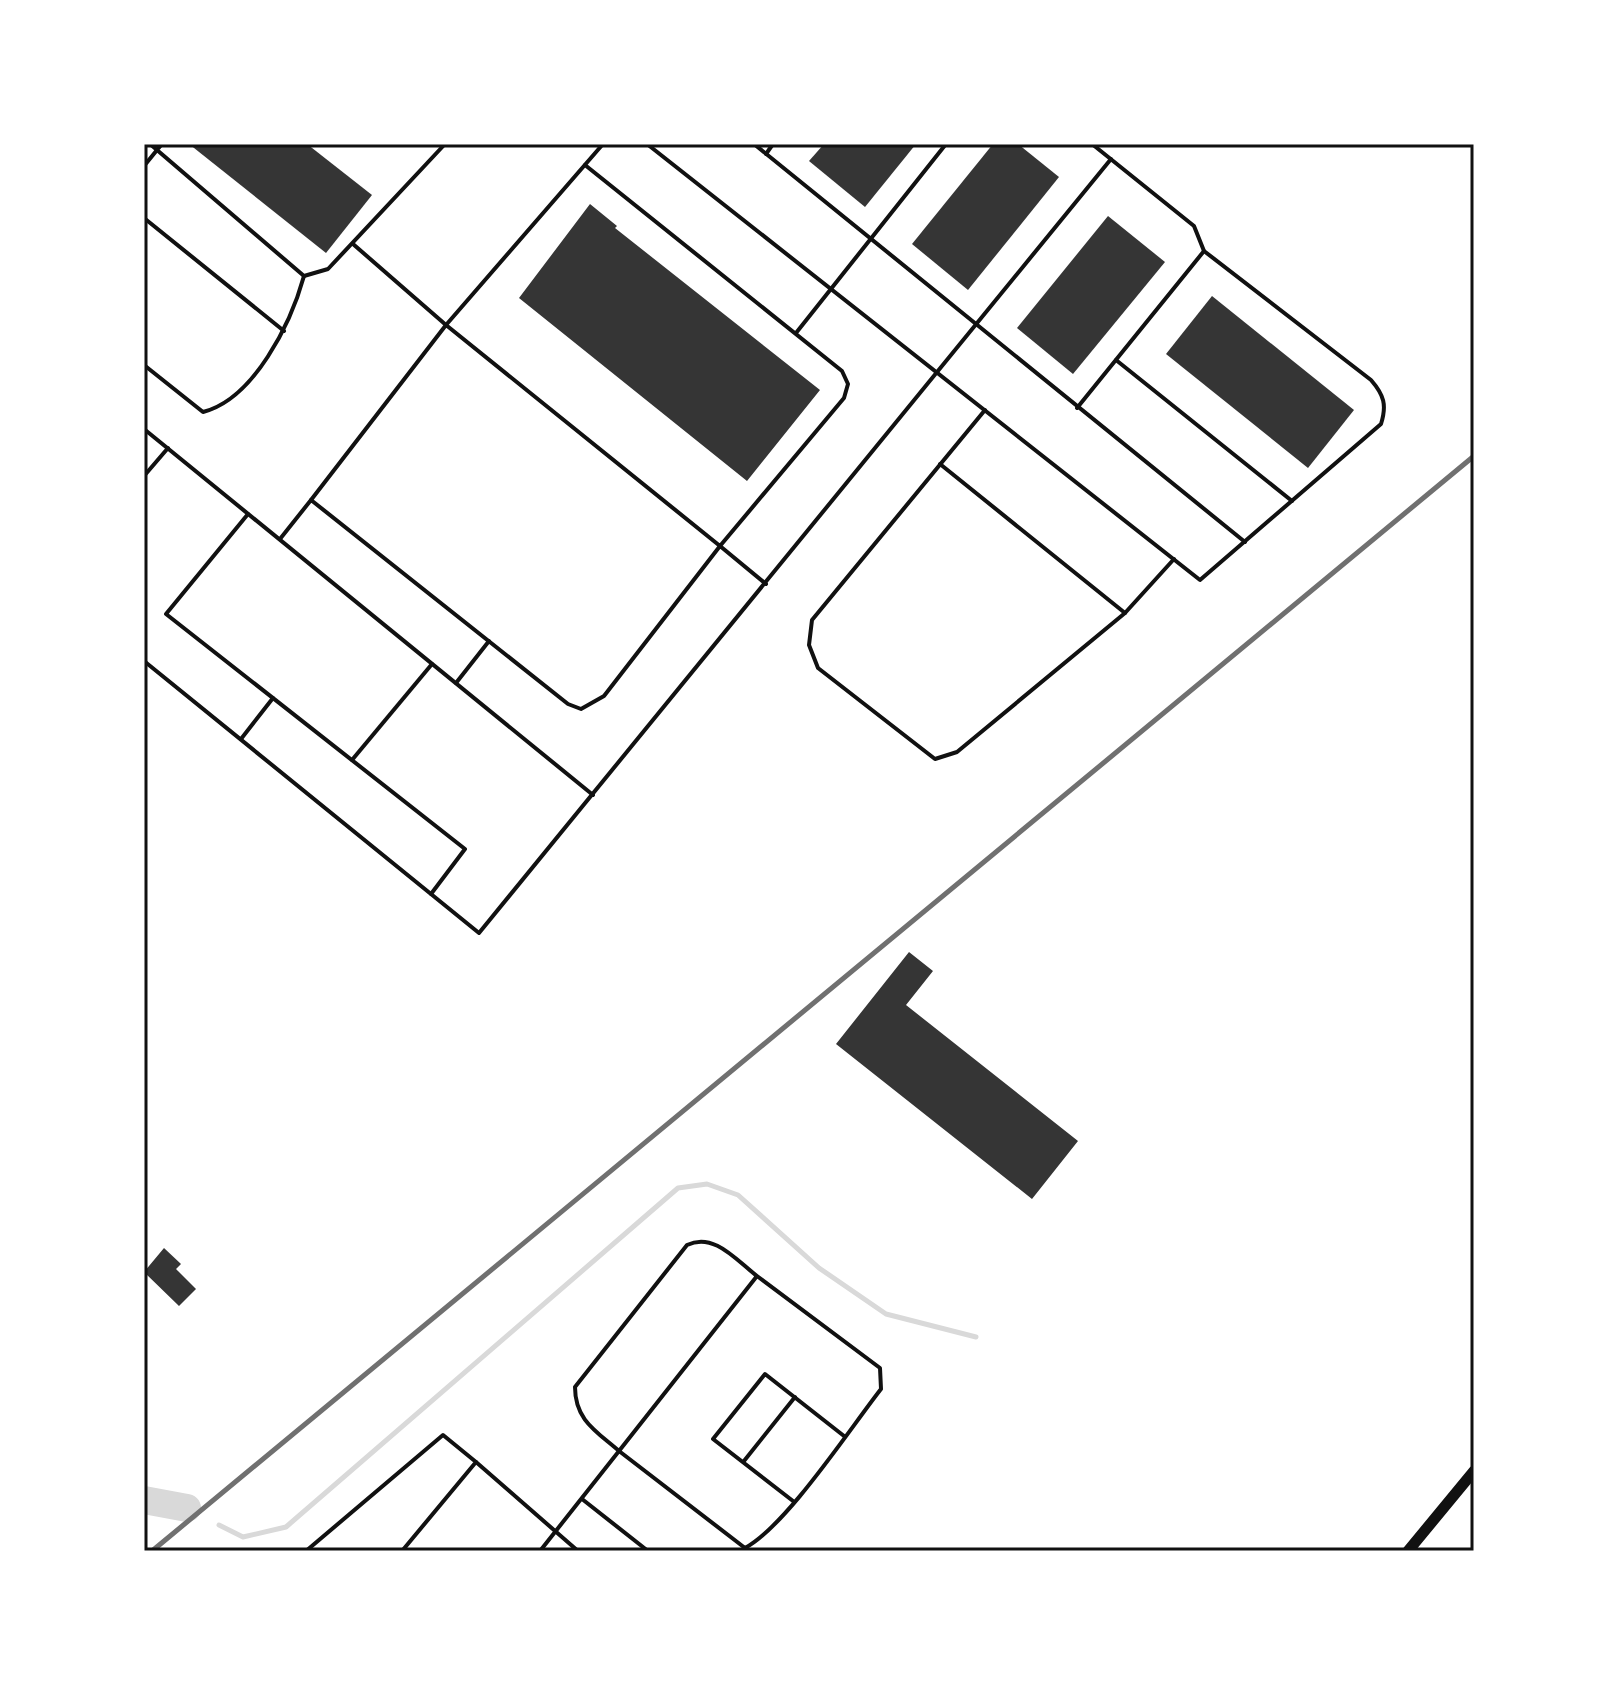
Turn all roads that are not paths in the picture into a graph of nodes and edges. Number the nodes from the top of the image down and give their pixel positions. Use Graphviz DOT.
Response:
graph roads {
  1 [pos="150,144"];
  2 [pos="162,144"];
  3 [pos="445,144"];
  4 [pos="603,144"];
  5 [pos="647,144"];
  6 [pos="754,144"];
  7 [pos="773,144"];
  8 [pos="946,144"];
  9 [pos="1092,144"];
  10 [pos="157,150"];
  11 [pos="766,154"];
  12 [pos="1111,159"];
  13 [pos="585,165"];
  14 [pos="144,166"];
  15 [pos="144,218"];
  16 [pos="871,239"];
  17 [pos="353,244"];
  18 [pos="1204,251"];
  19 [pos="304,276"];
  20 [pos="831,289"];
  21 [pos="446,325"];
  22 [pos="976,327"];
  23 [pos="284,331"];
  24 [pos="795,334"];
  25 [pos="1116,360"];
  26 [pos="144,365"];
  27 [pos="938,373"];
  28 [pos="1077,408"];
  29 [pos="985,410"];
  30 [pos="144,429"];
  31 [pos="168,448"];
  32 [pos="940,464"];
  33 [pos="144,476"];
  34 [pos="311,500"];
  35 [pos="1292,501"];
  36 [pos="248,514"];
  37 [pos="280,539"];
  38 [pos="1245,542"];
  39 [pos="720,546"];
  40 [pos="1174,559"];
  41 [pos="766,584"];
  42 [pos="1125,613"];
  43 [pos="489,641"];
  44 [pos="144,661"];
  45 [pos="432,664"];
  46 [pos="456,683"];
  47 [pos="273,698"];
  48 [pos="241,739"];
  49 [pos="352,760"];
  50 [pos="593,795"];
  51 [pos="431,894"];
  52 [pos="757,1276"];
  53 [pos="795,1397"];
  54 [pos="844,1436"];
  55 [pos="619,1451"];
  56 [pos="476,1462"];
  57 [pos="743,1462"];
  58 [pos="1474,1471"];
  59 [pos="582,1499"];
  60 [pos="793,1501"];
  61 [pos="555,1533"];
  62 [pos="744,1550"];
  63 [pos="306,1551"];
  64 [pos="402,1551"];
  65 [pos="540,1551"];
  66 [pos="578,1551"];
  67 [pos="648,1551"];
  68 [pos="1408,1551"];
  1 -- 10 [label="lane"];
  2 -- 10 [label="lane"];
  3 -- 17 [label="lane"];
  4 -- 13 [label="lane"];
  5 -- 20 [label="lane"];
  6 -- 11 [label="lane"];
  7 -- 11 [label="lane"];
  8 -- 16 [label="lane"];
  9 -- 12 [label="lane"];
  10 -- 14 [label="lane"];
  10 -- 19 [label="lane"];
  11 -- 16 [label="lane"];
  12 -- 18 [label="lane"];
  12 -- 22 [label="lane"];
  13 -- 21 [label="lane"];
  13 -- 24 [label="lane"];
  15 -- 23 [label="lane"];
  16 -- 20 [label="lane"];
  16 -- 22 [label="lane"];
  17 -- 19 [label="lane"];
  17 -- 21 [label="lane"];
  18 -- 25 [label="lane"];
  18 -- 35 [label="lane"];
  19 -- 23 [label="lane"];
  20 -- 24 [label="lane"];
  20 -- 27 [label="lane"];
  21 -- 34 [label="lane"];
  21 -- 39 [label="lane"];
  22 -- 27 [label="lane"];
  22 -- 28 [label="lane"];
  23 -- 26 [label="lane"];
  24 -- 39 [label="lane"];
  25 -- 28 [label="lane"];
  25 -- 35 [label="lane"];
  27 -- 29 [label="lane"];
  27 -- 41 [label="lane"];
  28 -- 38 [label="lane"];
  29 -- 32 [label="lane"];
  29 -- 40 [label="lane"];
  30 -- 31 [label="lane"];
  31 -- 33 [label="lane"];
  31 -- 36 [label="lane"];
  32 -- 42 [label="lane"];
  32 -- 42 [label="lane"];
  34 -- 37 [label="lane"];
  34 -- 43 [label="lane"];
  35 -- 38 [label="lane"];
  36 -- 37 [label="lane"];
  36 -- 47 [label="lane"];
  37 -- 45 [label="lane"];
  38 -- 40 [label="lane"];
  39 -- 41 [label="lane"];
  39 -- 43 [label="lane"];
  40 -- 42 [label="lane"];
  41 -- 50 [label="lane"];
  43 -- 46 [label="lane"];
  44 -- 48 [label="lane"];
  45 -- 46 [label="lane"];
  45 -- 49 [label="lane"];
  46 -- 50 [label="lane"];
  47 -- 48 [label="lane"];
  47 -- 49 [label="lane"];
  48 -- 51 [label="lane"];
  49 -- 51 [label="lane"];
  50 -- 51 [label="lane"];
  52 -- 54 [label="lane"];
  52 -- 55 [label="lane"];
  52 -- 55 [label="lane"];
  53 -- 54 [label="lane"];
  53 -- 57 [label="lane"];
  53 -- 57 [label="lane"];
  54 -- 60 [label="lane"];
  55 -- 59 [label="lane"];
  55 -- 62 [label="lane"];
  56 -- 61 [label="lane"];
  56 -- 63 [label="lane"];
  56 -- 64 [label="lane"];
  57 -- 60 [label="lane"];
  58 -- 68 [label="street"];
  59 -- 61 [label="lane"];
  59 -- 67 [label="lane"];
  60 -- 62 [label="lane"];
  61 -- 65 [label="lane"];
  61 -- 66 [label="lane"];
}
